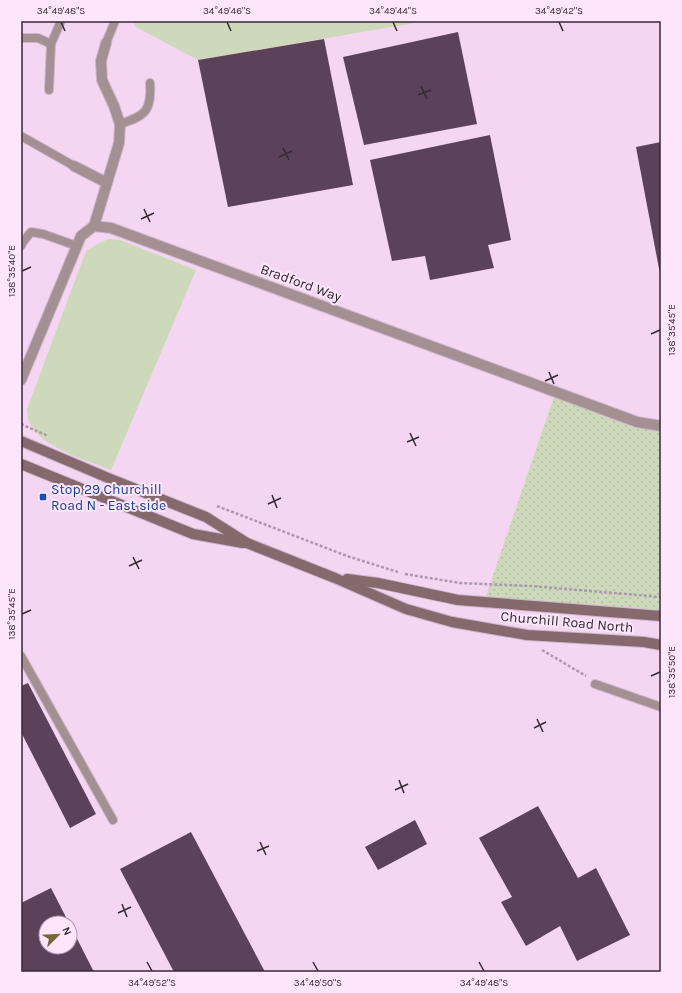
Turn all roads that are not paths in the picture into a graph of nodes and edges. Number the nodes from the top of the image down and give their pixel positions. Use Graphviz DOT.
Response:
graph roads {
  1 [pos="61,21"];
  2 [pos="114,21"];
  3 [pos="21,38"];
  4 [pos="106,43"];
  5 [pos="51,44"];
  6 [pos="150,83"];
  7 [pos="49,90"];
  8 [pos="120,124"];
  9 [pos="21,136"];
  10 [pos="74,166"];
  11 [pos="107,183"];
  12 [pos="94,226"];
  13 [pos="21,246"];
  14 [pos="77,246"];
  15 [pos="21,380"];
  16 [pos="661,426"];
  17 [pos="21,441"];
  18 [pos="21,464"];
  19 [pos="247,543"];
  20 [pos="335,578"];
  21 [pos="661,616"];
  22 [pos="661,645"];
  23 [pos="21,656"];
  24 [pos="596,684"];
  25 [pos="661,707"];
  26 [pos="113,820"];
  1 -- 5 [label="lane"];
  2 -- 4 [label="lane"];
  3 -- 5 [label="lane"];
  4 -- 8 [label="street"];
  5 -- 7 [label="lane"];
  6 -- 8 [label="lane"];
  8 -- 11 [label="street"];
  9 -- 10 [label="lane"];
  10 -- 11 [label="street"];
  11 -- 12 [label="street"];
  12 -- 14 [label="street"];
  12 -- 16 [label="street, Bradford Way"];
  13 -- 14 [label="lane"];
  14 -- 15 [label="street"];
  17 -- 19 [label="street, Churchill Road North"];
  18 -- 19 [label="street, Churchill Road North"];
  19 -- 20 [label="street, Churchill Road North"];
  20 -- 21 [label="street, Churchill Road North"];
  20 -- 22 [label="street, Churchill Road North"];
  23 -- 26 [label="lane"];
  24 -- 25 [label="lane"];
}
